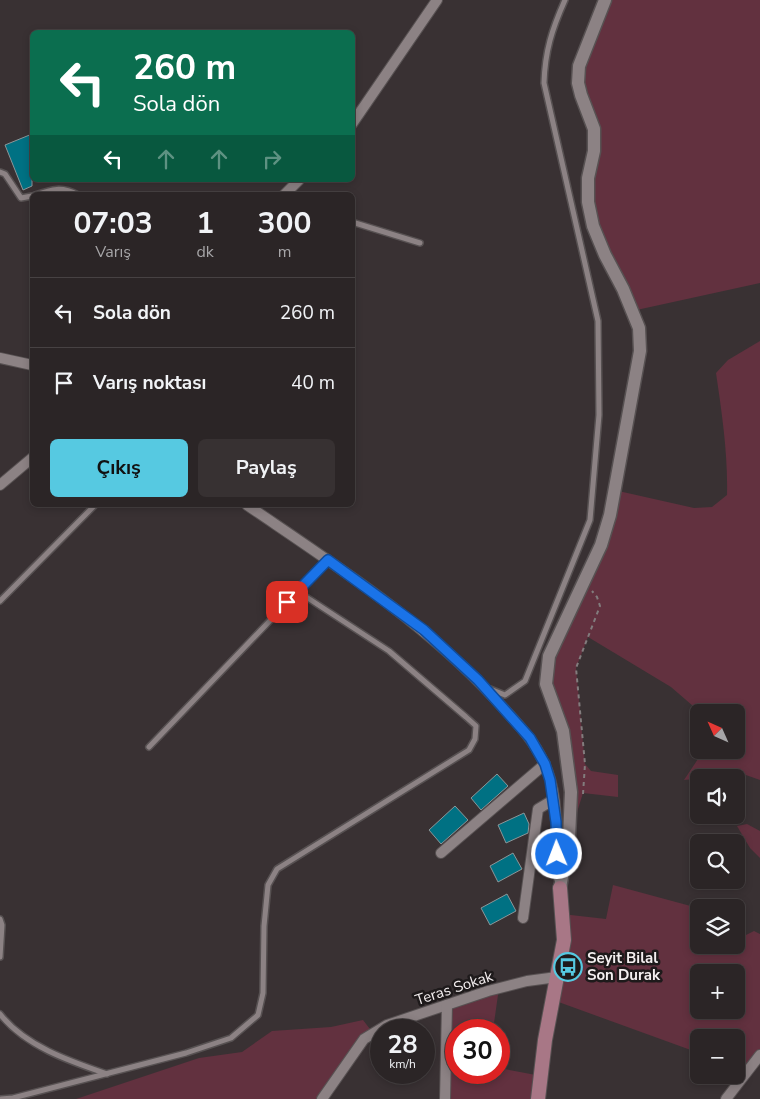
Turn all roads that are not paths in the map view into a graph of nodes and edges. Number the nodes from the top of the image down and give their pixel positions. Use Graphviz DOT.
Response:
graph roads {
  1 [pos="437,0"];
  2 [pos="565,0"];
  3 [pos="605,0"];
  4 [pos="355,120"];
  5 [pos="0,172"];
  6 [pos="297,182"];
  7 [pos="42,192"];
  8 [pos="72,192"];
  9 [pos="287,192"];
  10 [pos="30,196"];
  11 [pos="355,223"];
  12 [pos="420,243"];
  13 [pos="0,358"];
  14 [pos="30,365"];
  15 [pos="30,460"];
  16 [pos="0,485"];
  17 [pos="93,507"];
  18 [pos="250,507"];
  19 [pos="328,560"];
  20 [pos="297,591"];
  21 [pos="0,601"];
  22 [pos="484,688"];
  23 [pos="149,747"];
  24 [pos="545,764"];
  25 [pos="553,800"];
  26 [pos="441,854"];
  27 [pos="560,888"];
  28 [pos="523,918"];
  29 [pos="0,919"];
  30 [pos="0,957"];
  31 [pos="557,977"];
  32 [pos="447,1005"];
  33 [pos="0,1014"];
  34 [pos="760,1055"];
  35 [pos="108,1074"];
  36 [pos="1,1099"];
  37 [pos="322,1099"];
  38 [pos="445,1099"];
  39 [pos="538,1099"];
  40 [pos="726,1099"];
  1 -- 4 [label="street"];
  2 -- 22 [label="lane"];
  3 -- 27 [label="street"];
  5 -- 10 [label="lane"];
  6 -- 9 [label="street"];
  7 -- 8 [label="lane"];
  11 -- 12 [label="lane"];
  13 -- 14 [label="street"];
  15 -- 16 [label="street"];
  17 -- 21 [label="lane"];
  18 -- 19 [label="street"];
  19 -- 20 [label="lane"];
  19 -- 22 [label="street"];
  20 -- 23 [label="lane"];
  20 -- 35 [label="lane"];
  22 -- 24 [label="street"];
  24 -- 25 [label="street"];
  24 -- 26 [label="street"];
  25 -- 27 [label="street"];
  25 -- 28 [label="street"];
  27 -- 31 [label="main road"];
  29 -- 30 [label="lane"];
  31 -- 32 [label="street, Teras Sokak"];
  31 -- 39 [label="main road"];
  32 -- 37 [label="street, Teras Sokak"];
  32 -- 38 [label="street"];
  33 -- 35 [label="lane"];
  34 -- 40 [label="street"];
  35 -- 36 [label="lane"];
}
